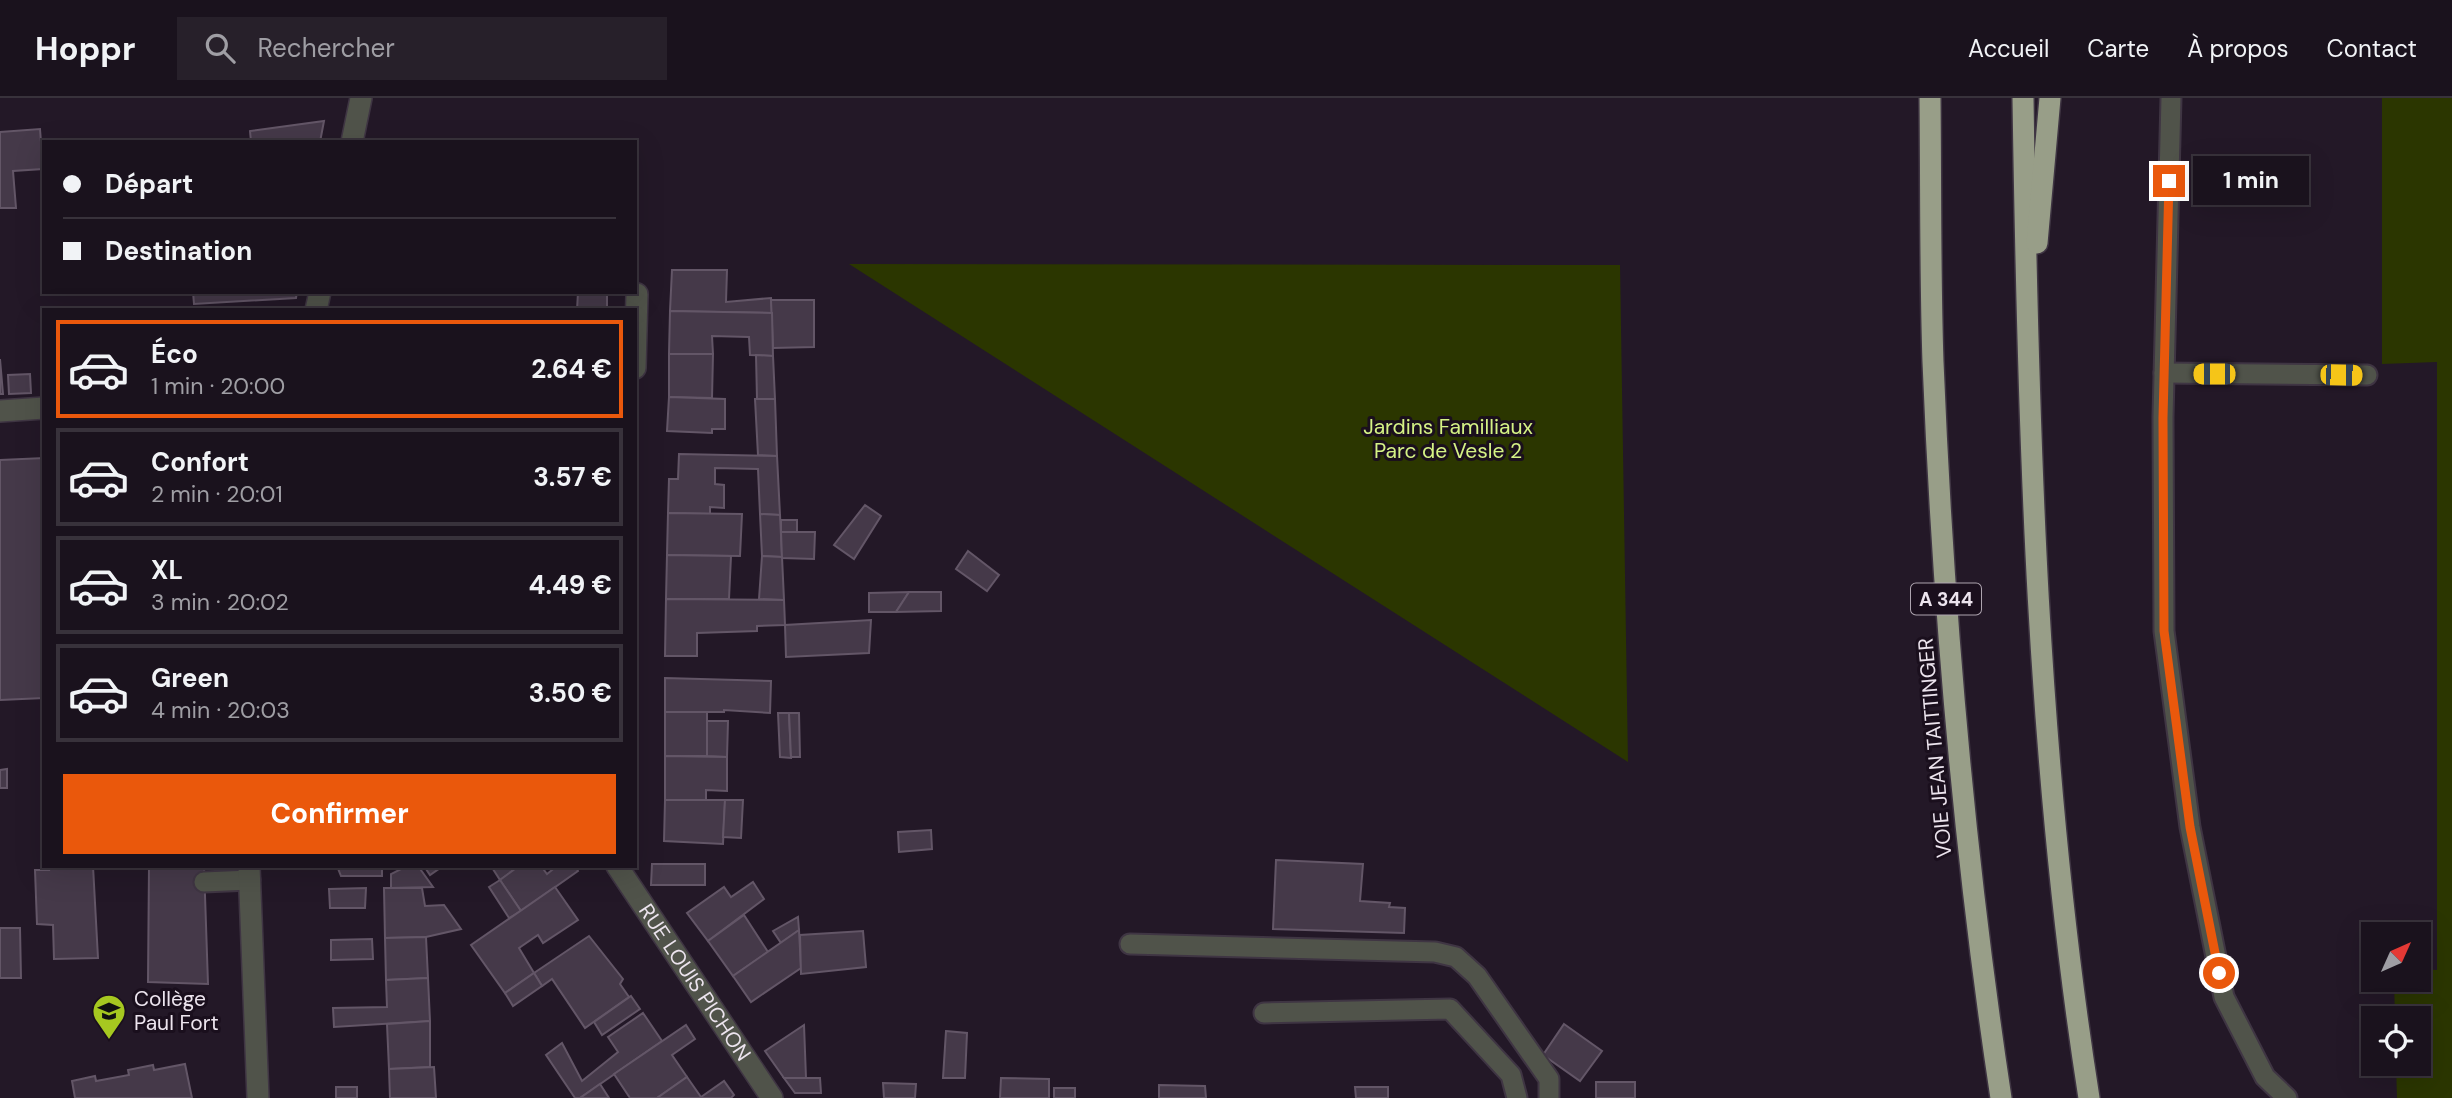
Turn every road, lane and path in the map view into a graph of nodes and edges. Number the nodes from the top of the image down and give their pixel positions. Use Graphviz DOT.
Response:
graph roads {
  1 [pos="361,98"];
  2 [pos="1930,98"];
  3 [pos="2023,98"];
  4 [pos="2050,98"];
  5 [pos="2171,98"];
  6 [pos="352,140"];
  7 [pos="637,294"];
  8 [pos="637,308"];
  9 [pos="2026,353"];
  10 [pos="2164,373"];
  11 [pos="2367,375"];
  12 [pos="42,408"];
  13 [pos="0,411"];
  14 [pos="623,870"];
  15 [pos="250,873"];
  16 [pos="204,882"];
  17 [pos="1130,944"];
  18 [pos="1264,1013"];
  19 [pos="258,1098"];
  20 [pos="772,1098"];
  21 [pos="1517,1098"];
  22 [pos="1549,1098"];
  23 [pos="2000,1098"];
  24 [pos="2089,1098"];
  25 [pos="2287,1098"];
  1 -- 6 [label="street"];
  2 -- 23 [label="highway, VOIE JEAN TAITTINGER / A 344"];
  3 -- 9 [label="highway"];
  4 -- 9 [label="highway"];
  5 -- 10 [label="lane"];
  7 -- 8 [label="street"];
  9 -- 24 [label="highway"];
  10 -- 11 [label="lane"];
  10 -- 25 [label="lane"];
  12 -- 13 [label="street"];
  14 -- 20 [label="street, RUE LOUIS PICHON"];
  15 -- 16 [label="lane"];
  15 -- 19 [label="street"];
  17 -- 22 [label="lane"];
  18 -- 21 [label="lane"];
}
